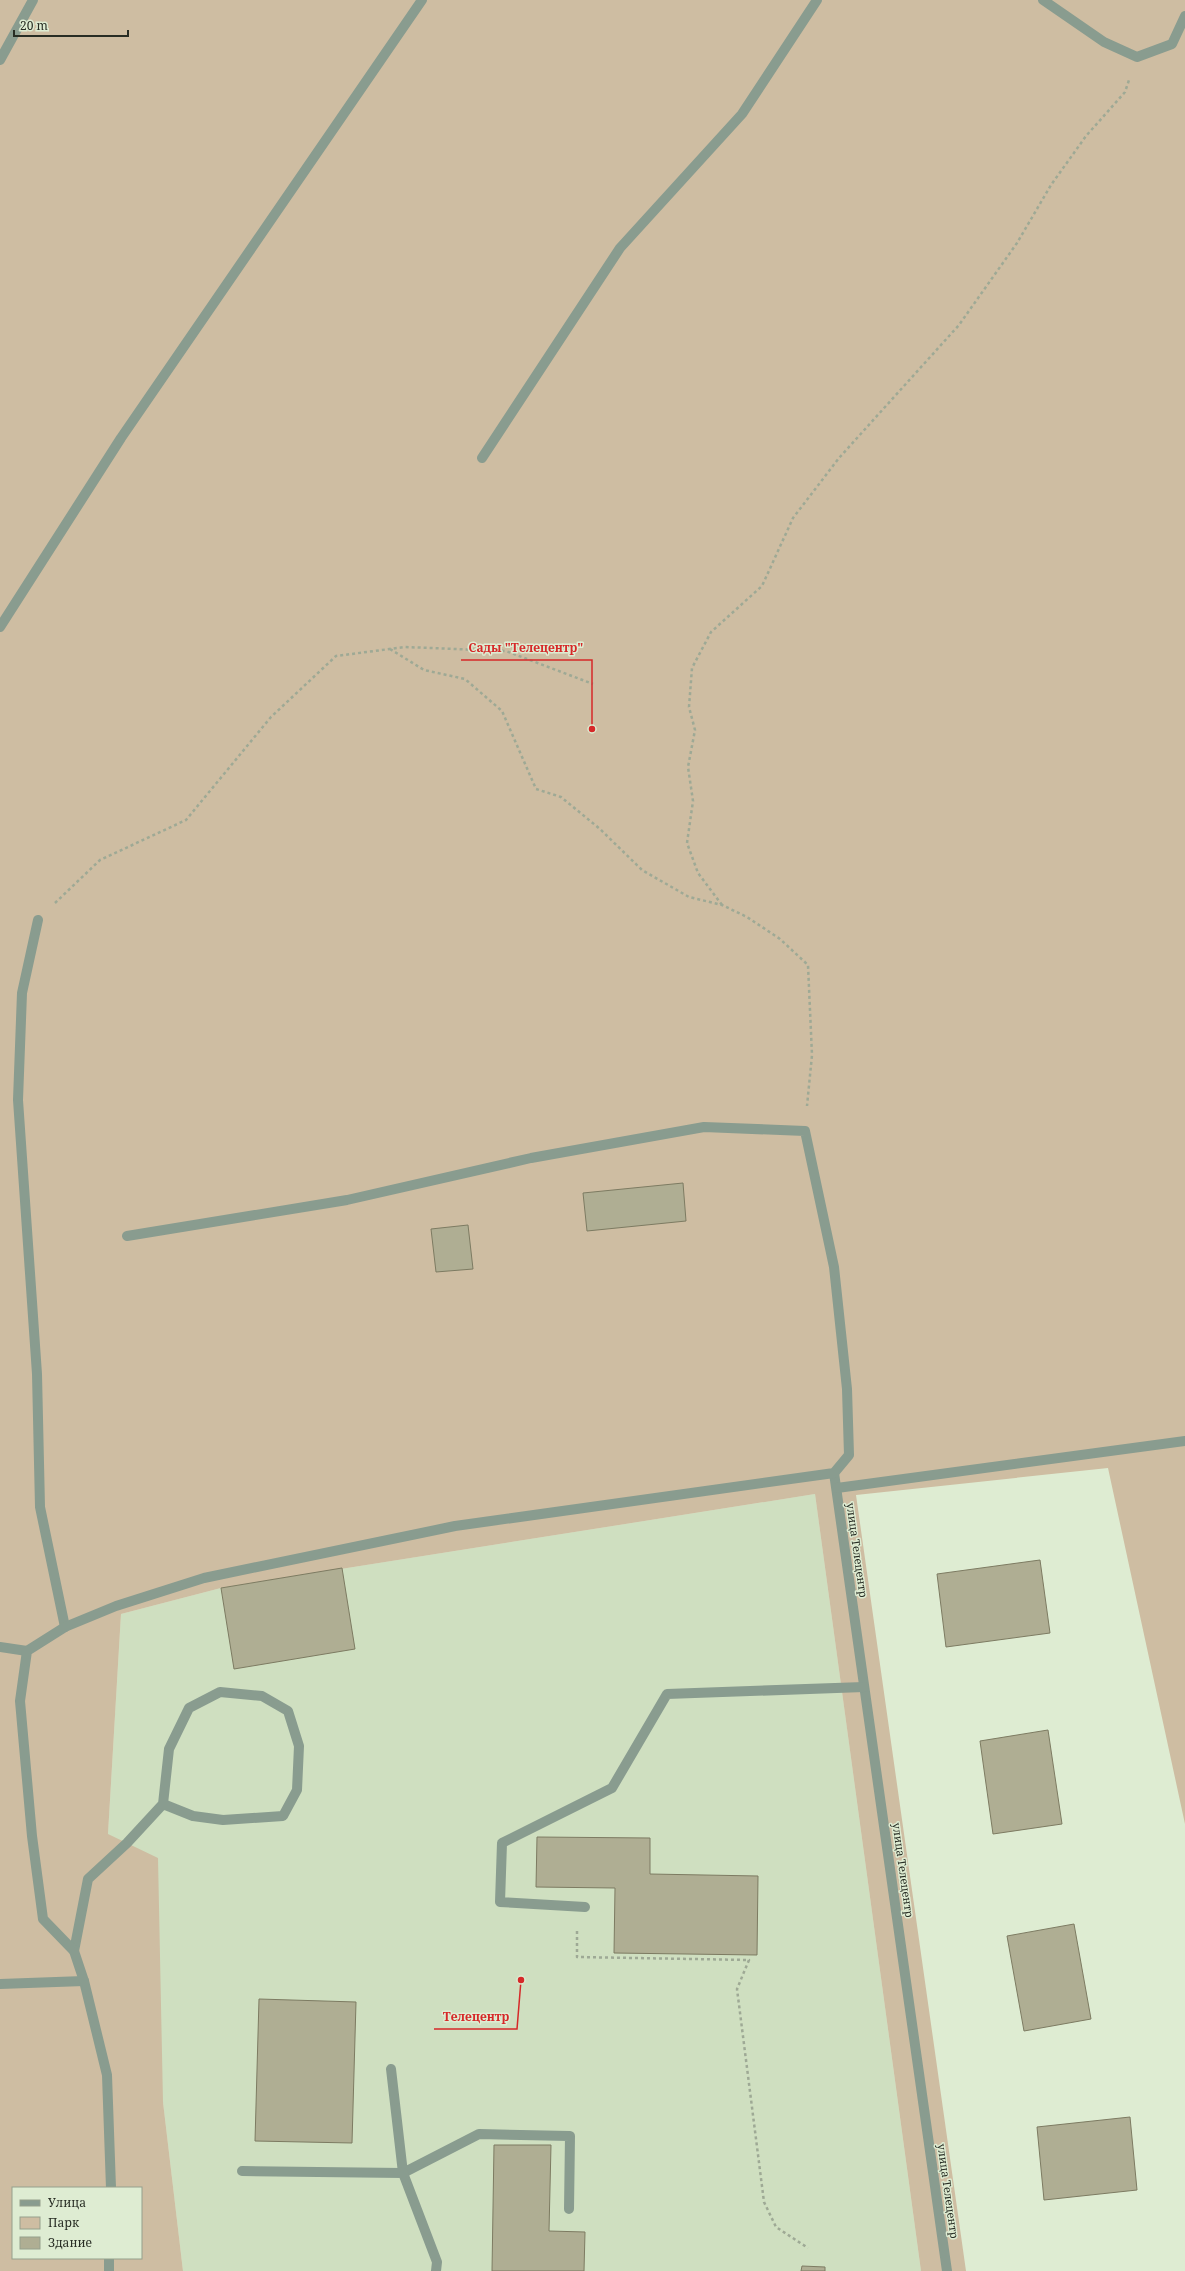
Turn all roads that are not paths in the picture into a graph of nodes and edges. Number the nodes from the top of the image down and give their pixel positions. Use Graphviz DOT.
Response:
graph roads {
  1 [pos="33,0"];
  2 [pos="422,0"];
  3 [pos="817,0"];
  4 [pos="1042,0"];
  5 [pos="1185,16"];
  6 [pos="0,60"];
  7 [pos="482,458"];
  8 [pos="0,627"];
  9 [pos="38,920"];
  10 [pos="128,1236"];
  11 [pos="1185,1441"];
  12 [pos="834,1473"];
  13 [pos="837,1488"];
  14 [pos="65,1626"];
  15 [pos="0,1647"];
  16 [pos="27,1651"];
  17 [pos="864,1687"];
  18 [pos="163,1804"];
  19 [pos="581,1907"];
  20 [pos="74,1951"];
  21 [pos="84,1981"];
  22 [pos="0,1984"];
  23 [pos="391,2069"];
  24 [pos="242,2171"];
  25 [pos="403,2173"];
  26 [pos="111,2187"];
  27 [pos="569,2209"];
  28 [pos="109,2259"];
  29 [pos="109,2271"];
  30 [pos="436,2271"];
  31 [pos="947,2271"];
  1 -- 6 [label="street"];
  2 -- 8 [label="street"];
  3 -- 7 [label="street"];
  4 -- 5 [label="street"];
  9 -- 14 [label="street"];
  10 -- 12 [label="street"];
  11 -- 13 [label="street"];
  12 -- 13 [label="street, улица Телецентр"];
  12 -- 14 [label="street"];
  13 -- 17 [label="street, улица Телецентр"];
  14 -- 16 [label="street"];
  15 -- 16 [label="street"];
  16 -- 20 [label="street"];
  17 -- 19 [label="street"];
  17 -- 31 [label="street, улица Телецентр"];
  18 -- 18 [label="street"];
  18 -- 20 [label="street"];
  20 -- 21 [label="street"];
  21 -- 22 [label="street"];
  21 -- 26 [label="street"];
  23 -- 25 [label="street"];
  24 -- 25 [label="street"];
  25 -- 27 [label="street"];
  25 -- 30 [label="street"];
  28 -- 29 [label="street"];
}
